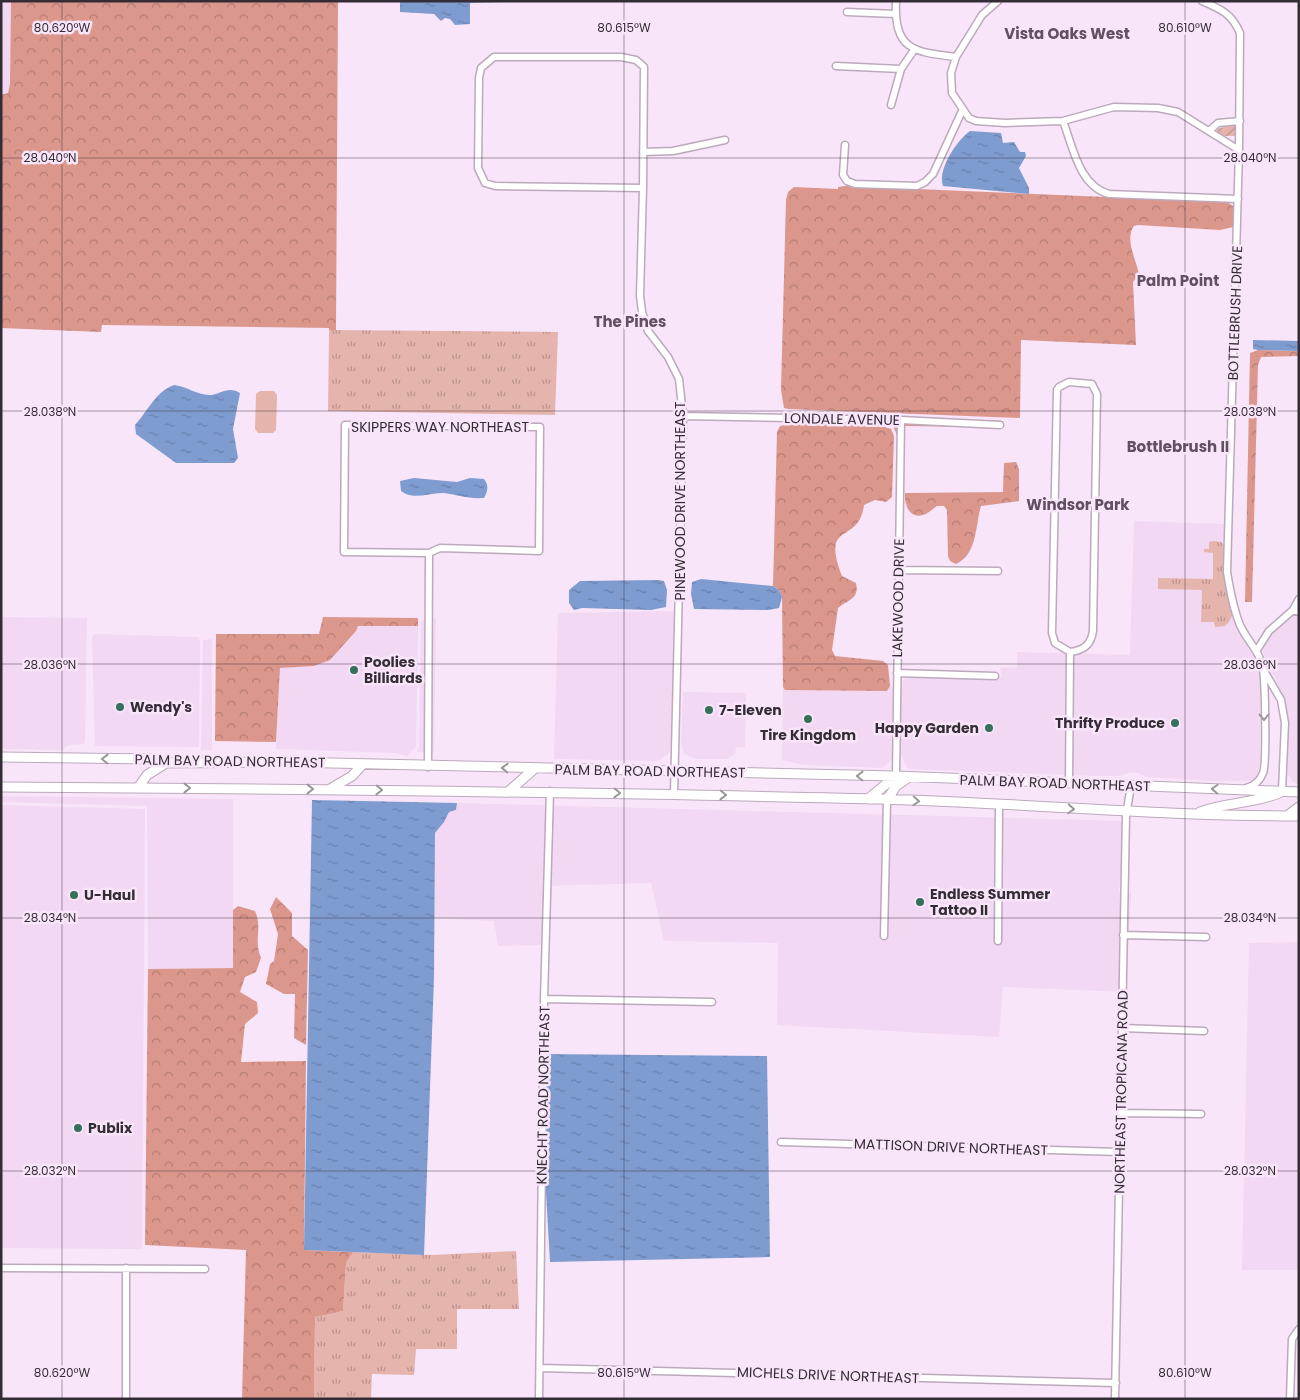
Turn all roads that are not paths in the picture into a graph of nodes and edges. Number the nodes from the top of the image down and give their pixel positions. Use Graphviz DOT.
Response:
graph roads {
  1 [pos="896,1"];
  2 [pos="998,1"];
  3 [pos="1202,1"];
  4 [pos="847,12"];
  5 [pos="896,14"];
  6 [pos="914,50"];
  7 [pos="956,57"];
  8 [pos="836,66"];
  9 [pos="901,69"];
  10 [pos="891,105"];
  11 [pos="962,111"];
  12 [pos="1063,121"];
  13 [pos="1240,121"];
  14 [pos="1209,131"];
  15 [pos="725,140"];
  16 [pos="845,145"];
  17 [pos="1239,150"];
  18 [pos="643,152"];
  19 [pos="643,188"];
  20 [pos="1238,199"];
  21 [pos="683,416"];
  22 [pos="901,420"];
  23 [pos="1000,425"];
  24 [pos="429,553"];
  25 [pos="898,570"];
  26 [pos="998,571"];
  27 [pos="1299,599"];
  28 [pos="1296,611"];
  29 [pos="1257,650"];
  30 [pos="1070,652"];
  31 [pos="1263,668"];
  32 [pos="897,673"];
  33 [pos="995,676"];
  34 [pos="1,757"];
  35 [pos="166,763"];
  36 [pos="362,765"];
  37 [pos="428,767"];
  38 [pos="534,769"];
  39 [pos="674,772"];
  40 [pos="896,776"];
  41 [pos="909,777"];
  42 [pos="1069,783"];
  43 [pos="1131,786"];
  44 [pos="1,787"];
  45 [pos="138,788"];
  46 [pos="330,789"];
  47 [pos="1240,790"];
  48 [pos="509,791"];
  49 [pos="550,791"];
  50 [pos="1282,792"];
  51 [pos="1299,792"];
  52 [pos="674,794"];
  53 [pos="868,799"];
  54 [pos="887,800"];
  55 [pos="999,805"];
  56 [pos="1299,807"];
  57 [pos="1126,812"];
  58 [pos="1195,814"];
  59 [pos="1287,816"];
  60 [pos="1299,816"];
  61 [pos="1123,935"];
  62 [pos="884,936"];
  63 [pos="1206,937"];
  64 [pos="998,941"];
  65 [pos="544,999"];
  66 [pos="712,1002"];
  67 [pos="1122,1028"];
  68 [pos="1204,1032"];
  69 [pos="1121,1113"];
  70 [pos="1201,1114"];
  71 [pos="781,1142"];
  72 [pos="1120,1152"];
  73 [pos="1,1268"];
  74 [pos="126,1268"];
  75 [pos="205,1269"];
  76 [pos="1298,1330"];
  77 [pos="540,1368"];
  78 [pos="1116,1383"];
  79 [pos="126,1399"];
  80 [pos="539,1399"];
  81 [pos="1115,1399"];
  82 [pos="1290,1399"];
  1 -- 5 [label="street"];
  2 -- 7 [label="street"];
  3 -- 13 [label="street, BOTTLEBRUSH DRIVE"];
  4 -- 5 [label="street"];
  5 -- 6 [label="street"];
  6 -- 7 [label="street"];
  6 -- 9 [label="street"];
  7 -- 11 [label="street"];
  8 -- 9 [label="street"];
  9 -- 10 [label="street"];
  11 -- 12 [label="street"];
  11 -- 16 [label="street"];
  12 -- 14 [label="street"];
  12 -- 20 [label="street"];
  13 -- 14 [label="street"];
  13 -- 17 [label="street, BOTTLEBRUSH DRIVE"];
  14 -- 17 [label="street"];
  15 -- 18 [label="street"];
  17 -- 20 [label="street, BOTTLEBRUSH DRIVE"];
  18 -- 19 [label="street, PINEWOOD DRIVE NORTHEAST"];
  18 -- 19 [label="street, PINEWOOD DRIVE NORTHEAST"];
  19 -- 21 [label="street, PINEWOOD DRIVE NORTHEAST"];
  20 -- 29 [label="street, BOTTLEBRUSH DRIVE"];
  21 -- 22 [label="street, LONDALE AVENUE"];
  21 -- 39 [label="street, PINEWOOD DRIVE NORTHEAST"];
  22 -- 23 [label="street, LONDALE AVENUE"];
  22 -- 25 [label="street, LAKEWOOD DRIVE"];
  24 -- 24 [label="street, SKIPPERS WAY NORTHEAST"];
  24 -- 37 [label="street"];
  25 -- 26 [label="street"];
  25 -- 32 [label="street, LAKEWOOD DRIVE"];
  27 -- 28 [label="street"];
  28 -- 29 [label="street"];
  29 -- 31 [label="street, BOTTLEBRUSH DRIVE"];
  30 -- 30 [label="street"];
  30 -- 42 [label="street"];
  31 -- 47 [label="street, BOTTLEBRUSH DRIVE, one-way"];
  31 -- 50 [label="street, BOTTLEBRUSH DRIVE"];
  32 -- 33 [label="street"];
  32 -- 40 [label="street, LAKEWOOD DRIVE"];
  35 -- 34 [label="main road, PALM BAY ROAD NORTHEAST, one-way"];
  35 -- 36 [label="main road, PALM BAY ROAD NORTHEAST"];
  35 -- 45 [label="main road"];
  36 -- 37 [label="main road, PALM BAY ROAD NORTHEAST"];
  36 -- 46 [label="main road"];
  38 -- 37 [label="main road, PALM BAY ROAD NORTHEAST, one-way"];
  38 -- 39 [label="main road, PALM BAY ROAD NORTHEAST"];
  38 -- 48 [label="main road"];
  40 -- 39 [label="main road, PALM BAY ROAD NORTHEAST, one-way"];
  39 -- 52 [label="street, PINEWOOD DRIVE NORTHEAST"];
  40 -- 41 [label="main road, PALM BAY ROAD NORTHEAST"];
  40 -- 53 [label="main road"];
  41 -- 42 [label="main road, PALM BAY ROAD NORTHEAST"];
  41 -- 54 [label="main road"];
  42 -- 43 [label="main road, PALM BAY ROAD NORTHEAST"];
  47 -- 43 [label="main road, PALM BAY ROAD NORTHEAST, one-way"];
  43 -- 57 [label="street, NORTHEAST TROPICANA ROAD"];
  44 -- 45 [label="main road, PALM BAY ROAD NORTHEAST"];
  45 -- 46 [label="main road, PALM BAY ROAD NORTHEAST, one-way"];
  46 -- 48 [label="main road, PALM BAY ROAD NORTHEAST, one-way"];
  47 -- 50 [label="main road, PALM BAY ROAD NORTHEAST"];
  48 -- 49 [label="main road, PALM BAY ROAD NORTHEAST"];
  49 -- 52 [label="main road, PALM BAY ROAD NORTHEAST, one-way"];
  49 -- 65 [label="street, KNECHT ROAD NORTHEAST"];
  50 -- 51 [label="main road, PALM BAY ROAD NORTHEAST"];
  50 -- 58 [label="main road"];
  52 -- 53 [label="main road, PALM BAY ROAD NORTHEAST, one-way"];
  53 -- 54 [label="main road, PALM BAY ROAD NORTHEAST"];
  54 -- 55 [label="main road, PALM BAY ROAD NORTHEAST, one-way"];
  54 -- 62 [label="street"];
  55 -- 57 [label="main road, PALM BAY ROAD NORTHEAST, one-way"];
  55 -- 64 [label="street"];
  56 -- 59 [label="main road"];
  57 -- 58 [label="main road, PALM BAY ROAD NORTHEAST"];
  57 -- 61 [label="street, NORTHEAST TROPICANA ROAD"];
  58 -- 59 [label="main road, PALM BAY ROAD NORTHEAST"];
  59 -- 60 [label="main road, PALM BAY ROAD NORTHEAST"];
  61 -- 63 [label="street"];
  61 -- 67 [label="street, NORTHEAST TROPICANA ROAD"];
  65 -- 66 [label="street"];
  65 -- 77 [label="street, KNECHT ROAD NORTHEAST"];
  67 -- 68 [label="street"];
  67 -- 69 [label="street, NORTHEAST TROPICANA ROAD"];
  69 -- 70 [label="street"];
  69 -- 72 [label="street, NORTHEAST TROPICANA ROAD"];
  71 -- 72 [label="street, MATTISON DRIVE NORTHEAST"];
  72 -- 78 [label="street, NORTHEAST TROPICANA ROAD"];
  73 -- 74 [label="street"];
  74 -- 75 [label="street"];
  74 -- 79 [label="street"];
  76 -- 82 [label="street"];
  77 -- 78 [label="street, MICHELS DRIVE NORTHEAST"];
  77 -- 80 [label="street, KNECHT ROAD NORTHEAST"];
  78 -- 81 [label="street, NORTHEAST TROPICANA ROAD"];
}
